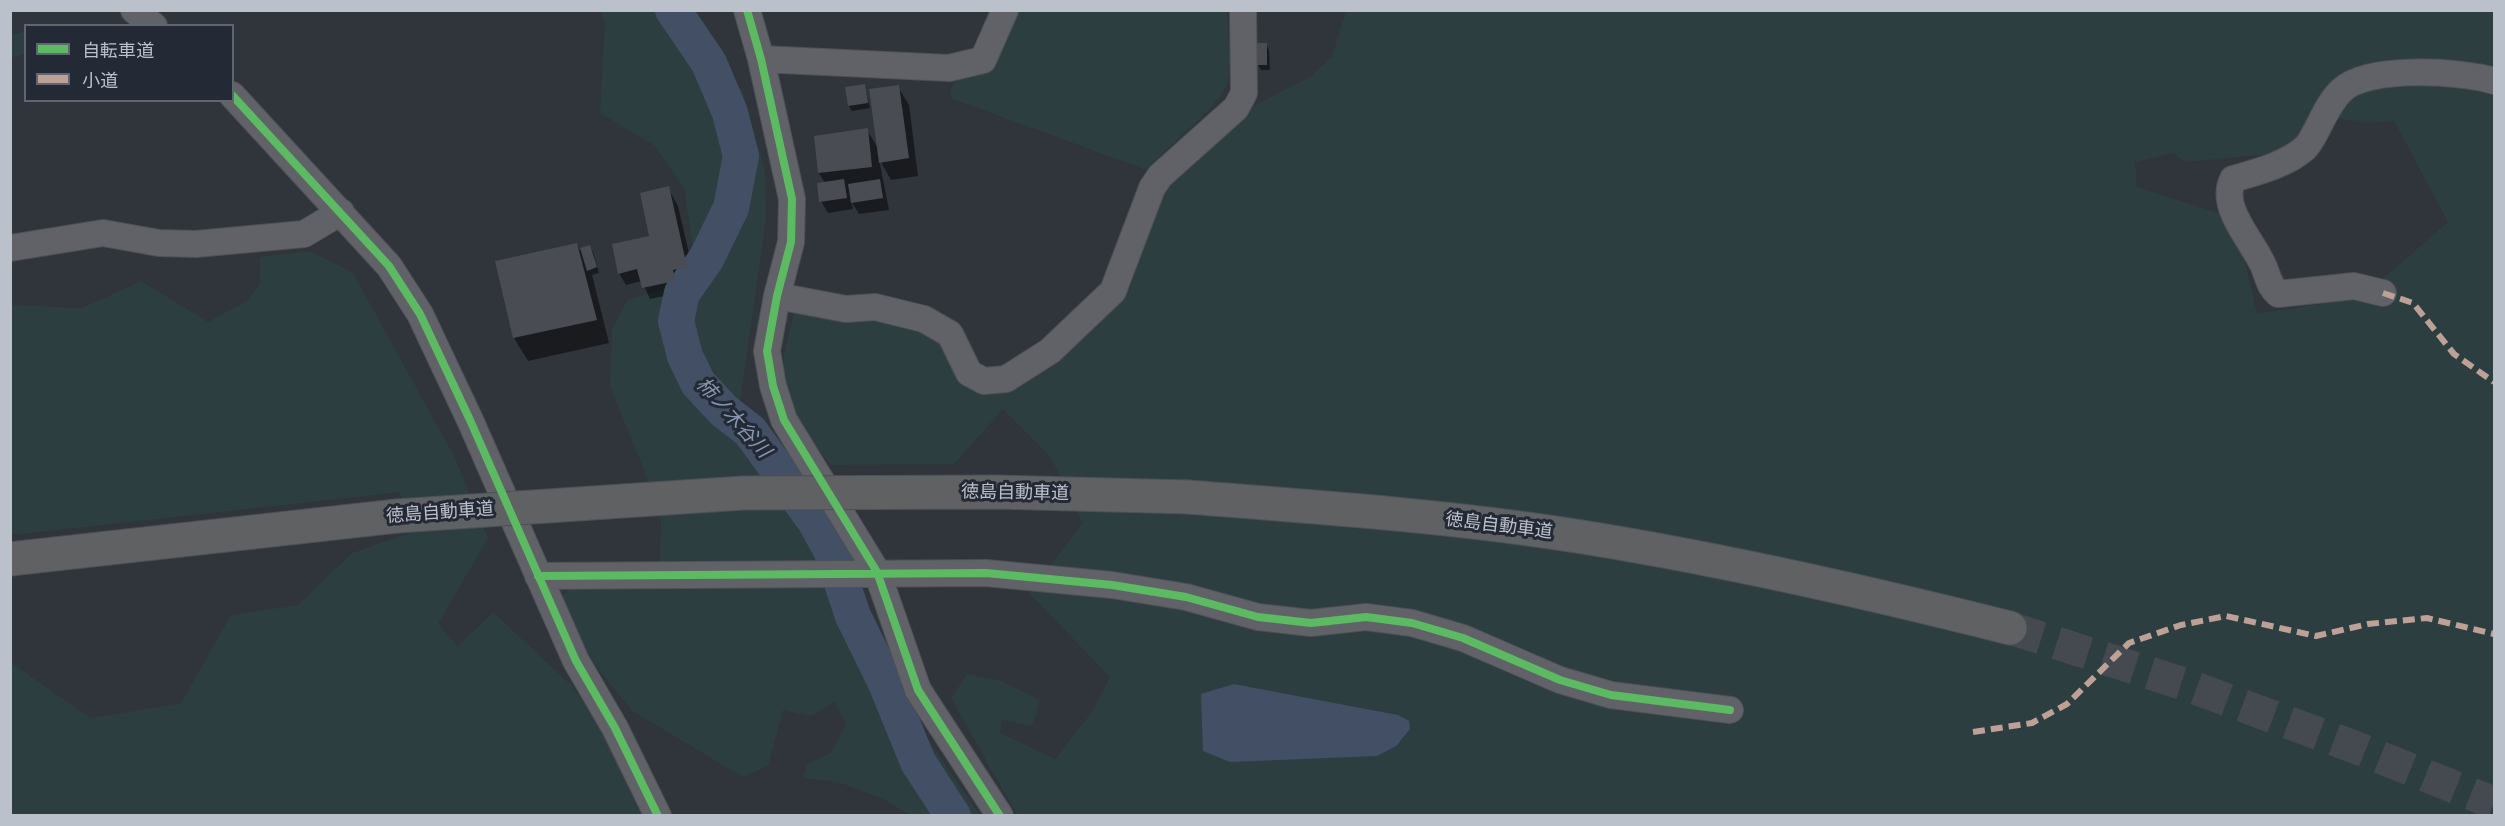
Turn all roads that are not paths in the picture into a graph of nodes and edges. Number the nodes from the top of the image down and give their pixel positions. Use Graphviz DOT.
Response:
graph roads {
  1 [pos="134,10"];
  2 [pos="747,10"];
  3 [pos="1005,10"];
  4 [pos="1243,10"];
  5 [pos="152,24"];
  6 [pos="761,59"];
  7 [pos="2494,81"];
  8 [pos="234,97"];
  9 [pos="341,212"];
  10 [pos="10,248"];
  11 [pos="2382,292"];
  12 [pos="777,296"];
  13 [pos="10,559"];
  14 [pos="865,572"];
  15 [pos="538,576"];
  16 [pos="2010,628"];
  17 [pos="1731,710"];
  18 [pos="658,816"];
  19 [pos="1000,816"];
  1 -- 5 [label="street"];
  2 -- 6 [label="street"];
  3 -- 6 [label="street"];
  4 -- 12 [label="street"];
  6 -- 12 [label="street"];
  7 -- 11 [label="street"];
  8 -- 9 [label="street"];
  9 -- 10 [label="street"];
  9 -- 15 [label="street"];
  12 -- 14 [label="street"];
  13 -- 16 [label="highway, 徳島自動車道, bridge"];
  14 -- 15 [label="street"];
  14 -- 17 [label="street"];
  14 -- 19 [label="street"];
  15 -- 18 [label="street"];
}
